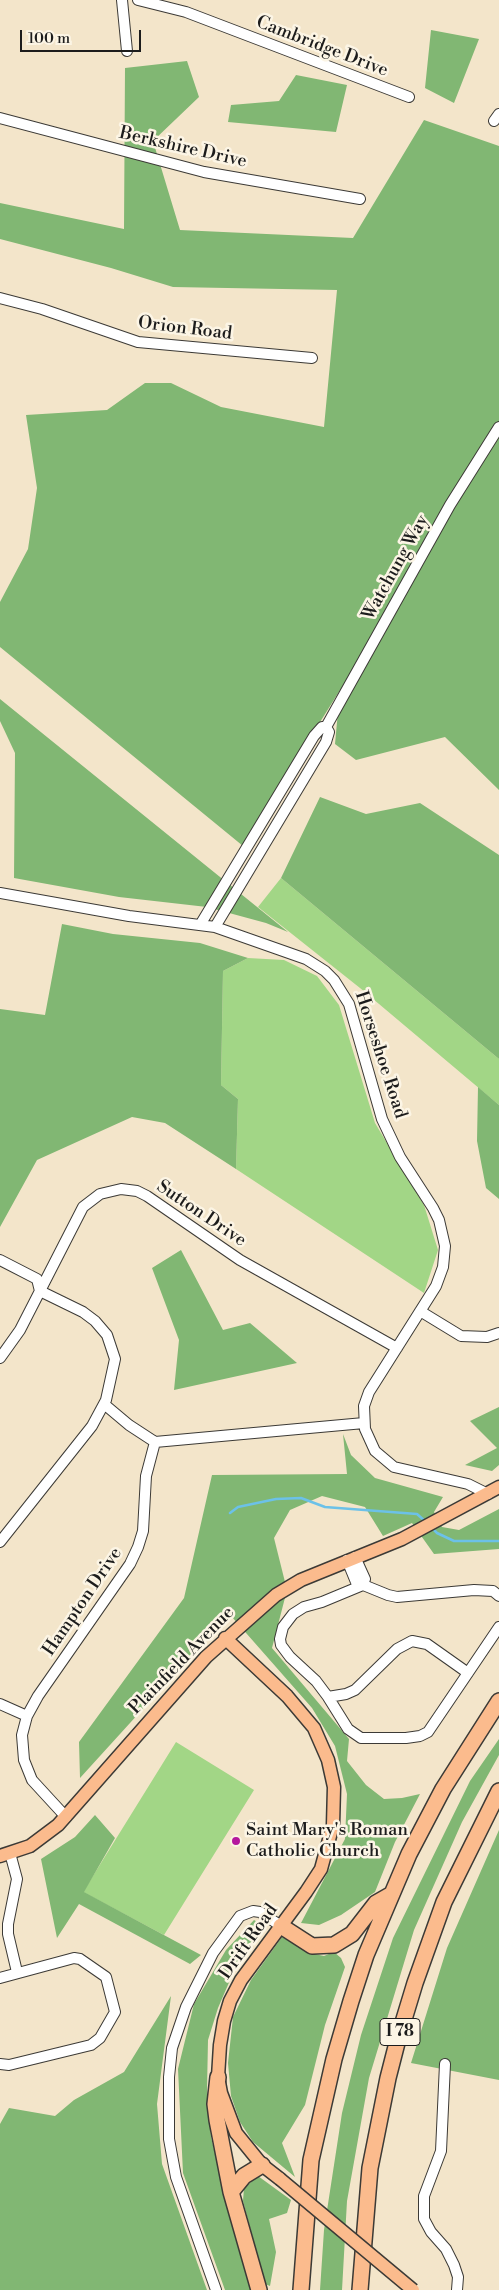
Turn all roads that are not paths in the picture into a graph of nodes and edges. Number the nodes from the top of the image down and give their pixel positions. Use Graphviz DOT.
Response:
graph roads {
  1 [pos="122,0"];
  2 [pos="138,0"];
  3 [pos="127,51"];
  4 [pos="409,97"];
  5 [pos="0,118"];
  6 [pos="360,199"];
  7 [pos="0,298"];
  8 [pos="312,358"];
  9 [pos="499,427"];
  10 [pos="326,727"];
  11 [pos="0,893"];
  12 [pos="200,925"];
  13 [pos="215,927"];
  14 [pos="0,1260"];
  15 [pos="40,1291"];
  16 [pos="420,1311"];
  17 [pos="499,1333"];
  18 [pos="397,1348"];
  19 [pos="0,1358"];
  20 [pos="104,1404"];
  21 [pos="364,1423"];
  22 [pos="155,1442"];
  23 [pos="499,1487"];
  24 [pos="488,1494"];
  25 [pos="0,1542"];
  26 [pos="351,1558"];
  27 [pos="363,1585"];
  28 [pos="499,1596"];
  29 [pos="499,1627"];
  30 [pos="225,1638"];
  31 [pos="468,1673"];
  32 [pos="328,1697"];
  33 [pos="499,1701"];
  34 [pos="0,1704"];
  35 [pos="27,1716"];
  36 [pos="499,1791"];
  37 [pos="66,1817"];
  38 [pos="5,1854"];
  39 [pos="390,1895"];
  40 [pos="281,1926"];
  41 [pos="17,1972"];
  42 [pos="0,1978"];
  43 [pos="0,2064"];
  44 [pos="445,2064"];
  45 [pos="218,2077"];
  46 [pos="262,2166"];
  47 [pos="231,2192"];
  48 [pos="216,2290"];
  49 [pos="260,2290"];
  50 [pos="301,2290"];
  51 [pos="360,2290"];
  52 [pos="413,2290"];
  53 [pos="457,2290"];
  1 -- 3 [label="street"];
  2 -- 4 [label="street, Cambridge Drive"];
  5 -- 6 [label="street, Berkshire Drive"];
  7 -- 8 [label="street, Orion Road"];
  9 -- 10 [label="street, Watchung Way"];
  10 -- 12 [label="street, Watchung Way"];
  10 -- 13 [label="street, Watchung Way"];
  11 -- 12 [label="street, Horseshoe Road"];
  12 -- 13 [label="street, Horseshoe Road"];
  13 -- 16 [label="street, Horseshoe Road"];
  14 -- 15 [label="street"];
  15 -- 18 [label="street, Sutton Drive"];
  15 -- 19 [label="street, Sutton Drive"];
  15 -- 20 [label="street"];
  16 -- 17 [label="street"];
  16 -- 18 [label="street, Horseshoe Road"];
  18 -- 21 [label="street, Horseshoe Road"];
  20 -- 22 [label="street"];
  20 -- 25 [label="street"];
  21 -- 22 [label="street"];
  21 -- 24 [label="street, Horseshoe Road"];
  22 -- 35 [label="street, Hampton Drive"];
  23 -- 24 [label="main road, Plainfield Avenue"];
  24 -- 26 [label="main road, Plainfield Avenue"];
  26 -- 27 [label="street"];
  26 -- 30 [label="main road, Plainfield Avenue"];
  27 -- 28 [label="street"];
  27 -- 32 [label="street"];
  29 -- 31 [label="street"];
  30 -- 37 [label="main road, Plainfield Avenue"];
  30 -- 40 [label="main road, Drift Road"];
  31 -- 32 [label="street"];
  31 -- 32 [label="street"];
  33 -- 39 [label="highway"];
  34 -- 35 [label="street"];
  35 -- 37 [label="street, Hampton Drive"];
  36 -- 51 [label="highway, I 78"];
  37 -- 38 [label="main road, Plainfield Avenue"];
  38 -- 41 [label="street"];
  39 -- 40 [label="highway"];
  39 -- 50 [label="highway"];
  40 -- 45 [label="main road, Drift Road"];
  40 -- 48 [label="street"];
  41 -- 42 [label="street"];
  41 -- 43 [label="street"];
  44 -- 53 [label="street"];
  45 -- 46 [label="main road, Drift Road"];
  45 -- 47 [label="highway"];
  46 -- 47 [label="highway"];
  46 -- 52 [label="main road, Drift Road, bridge"];
  47 -- 49 [label="highway"];
}
